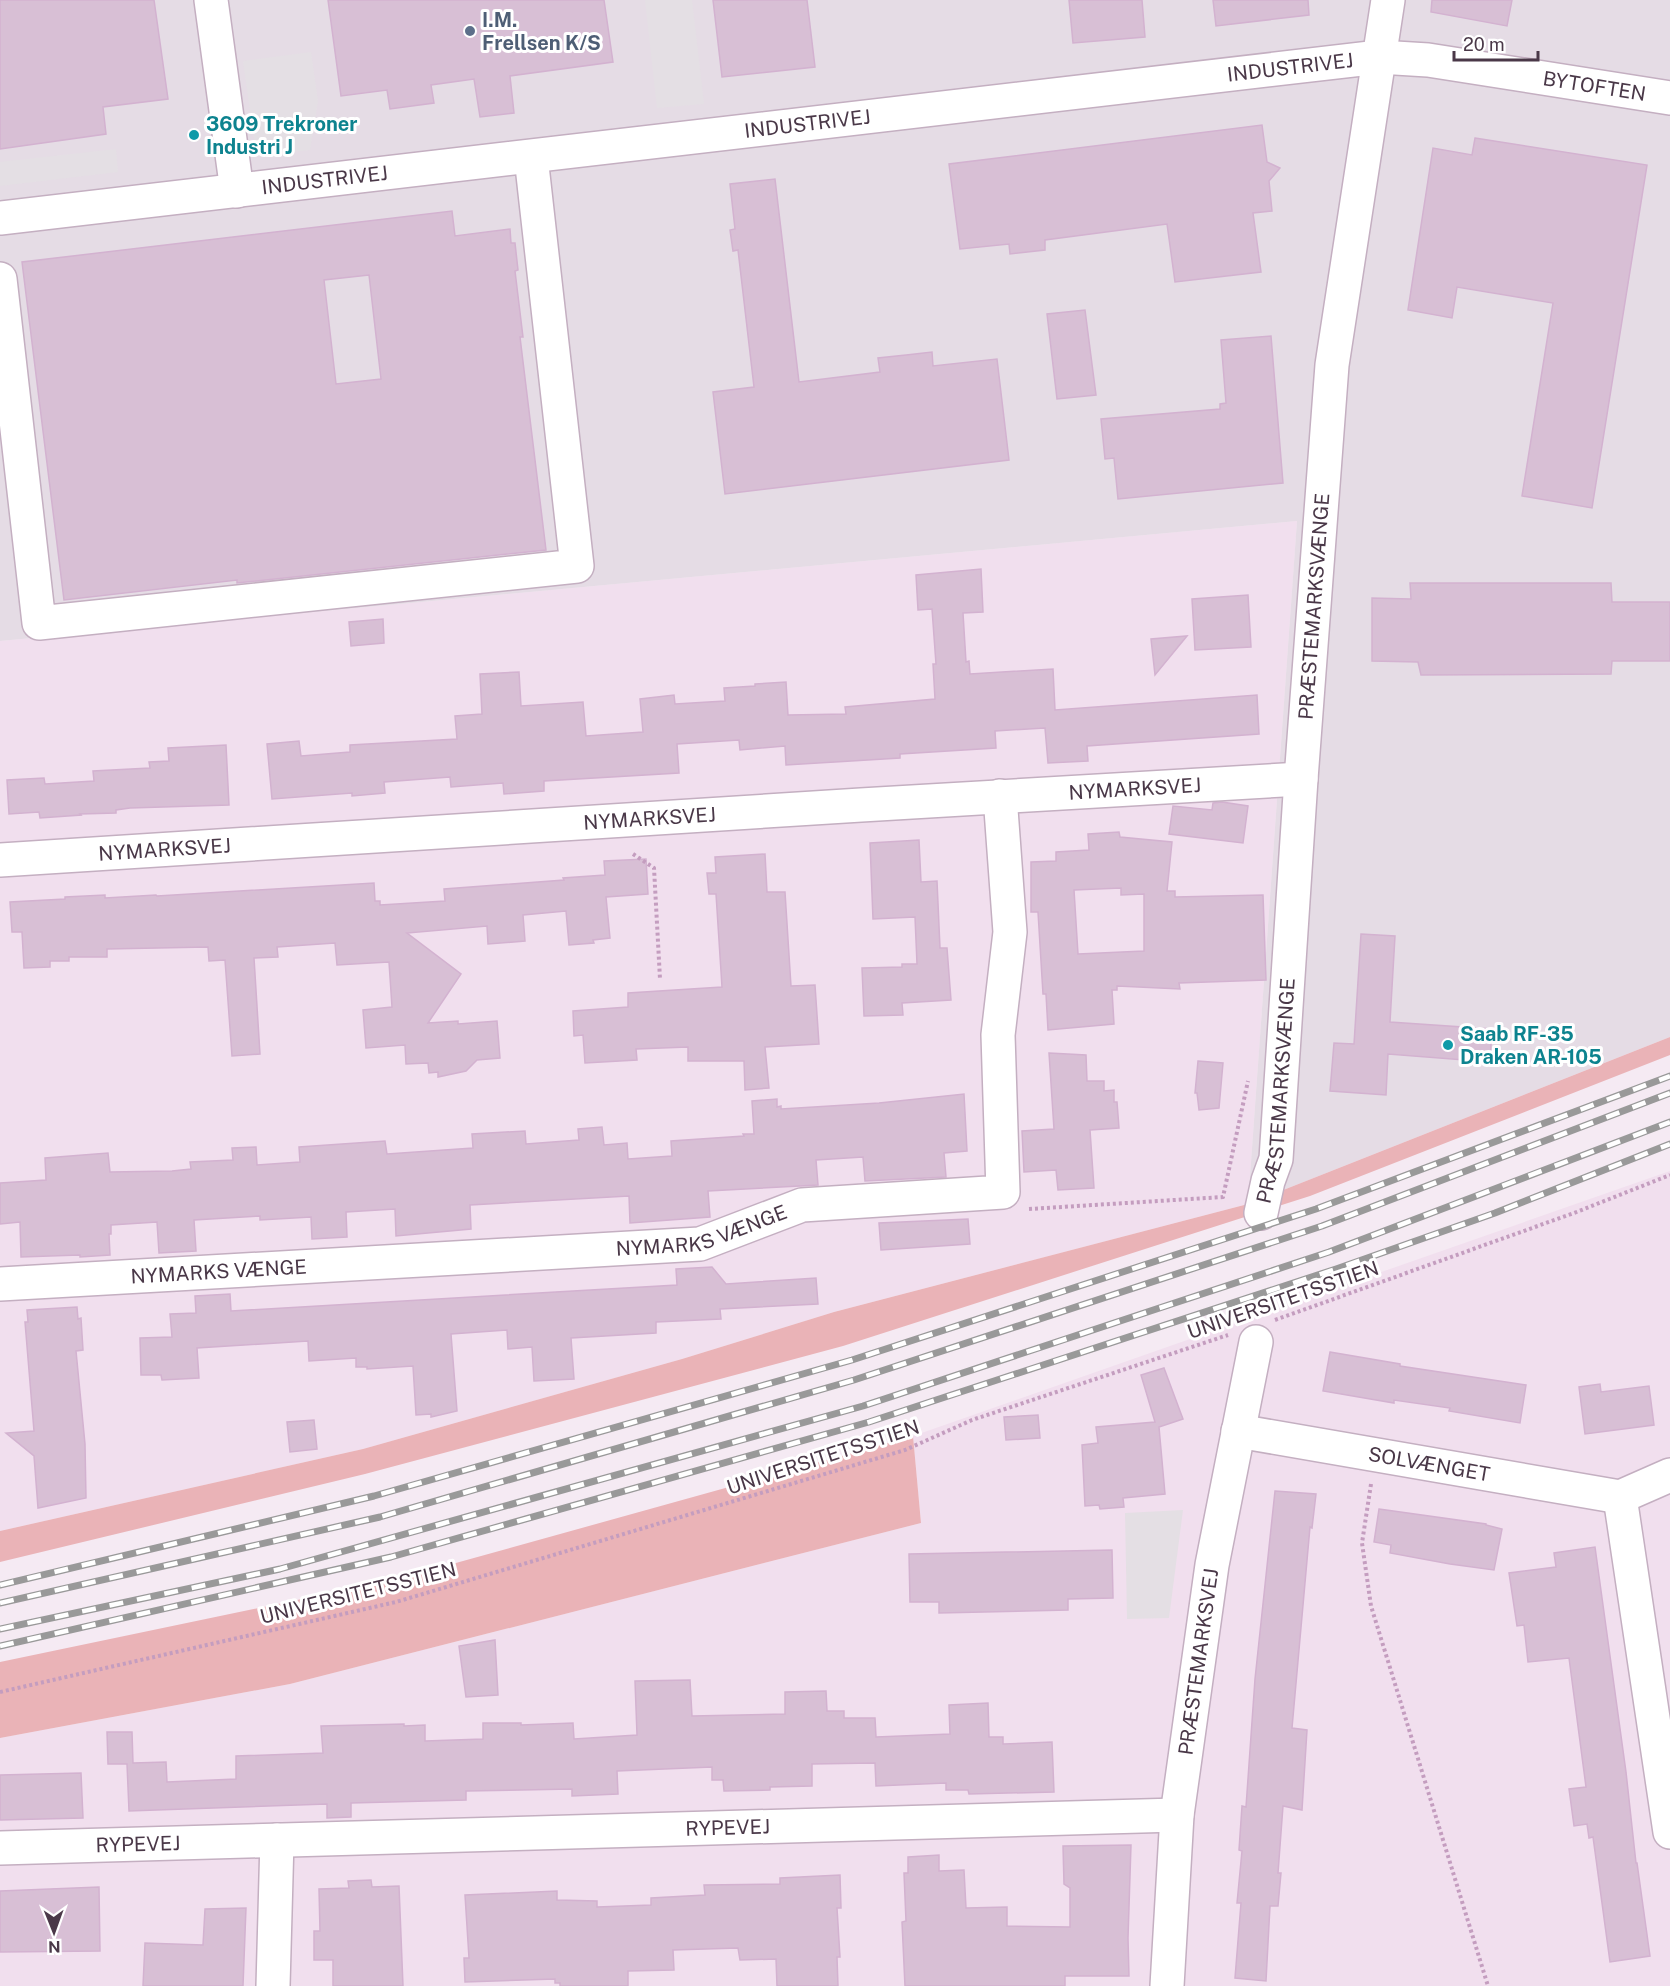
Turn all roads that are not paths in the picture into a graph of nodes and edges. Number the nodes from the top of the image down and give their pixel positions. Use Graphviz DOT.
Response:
graph roads {
  1 [pos="211,0"];
  2 [pos="1388,0"];
  3 [pos="1379,57"];
  4 [pos="1670,99"];
  5 [pos="531,157"];
  6 [pos="237,191"];
  7 [pos="0,218"];
  8 [pos="0,279"];
  9 [pos="1301,779"];
  10 [pos="1000,796"];
  11 [pos="0,860"];
  12 [pos="1261,1214"];
  13 [pos="0,1284"];
  14 [pos="1256,1332"];
  15 [pos="1238,1431"];
  16 [pos="1670,1475"];
  17 [pos="1620,1497"];
  18 [pos="1177,1815"];
  19 [pos="1670,1832"];
  20 [pos="277,1840"];
  21 [pos="0,1848"];
  22 [pos="273,1986"];
  23 [pos="1167,1986"];
  1 -- 6 [label="street, INDUSTRIVEJ"];
  2 -- 3 [label="street, PRÆSTEMARKSVÆNGE"];
  3 -- 4 [label="street, BYTOFTEN"];
  3 -- 5 [label="street, INDUSTRIVEJ"];
  3 -- 9 [label="street, PRÆSTEMARKSVÆNGE"];
  5 -- 6 [label="street, INDUSTRIVEJ"];
  5 -- 8 [label="street"];
  6 -- 7 [label="street, INDUSTRIVEJ"];
  9 -- 10 [label="street, NYMARKSVEJ"];
  9 -- 12 [label="street, PRÆSTEMARKSVÆNGE"];
  10 -- 11 [label="street, NYMARKSVEJ"];
  10 -- 13 [label="street, NYMARKS VÆNGE"];
  14 -- 15 [label="street, PRÆSTEMARKSVEJ"];
  15 -- 17 [label="street, SOLVÆNGET"];
  15 -- 18 [label="street, PRÆSTEMARKSVEJ"];
  16 -- 17 [label="street"];
  17 -- 19 [label="street"];
  18 -- 20 [label="street, RYPEVEJ"];
  18 -- 23 [label="street, PRÆSTEMARKSVEJ"];
  20 -- 21 [label="street, RYPEVEJ"];
  20 -- 22 [label="street"];
}
